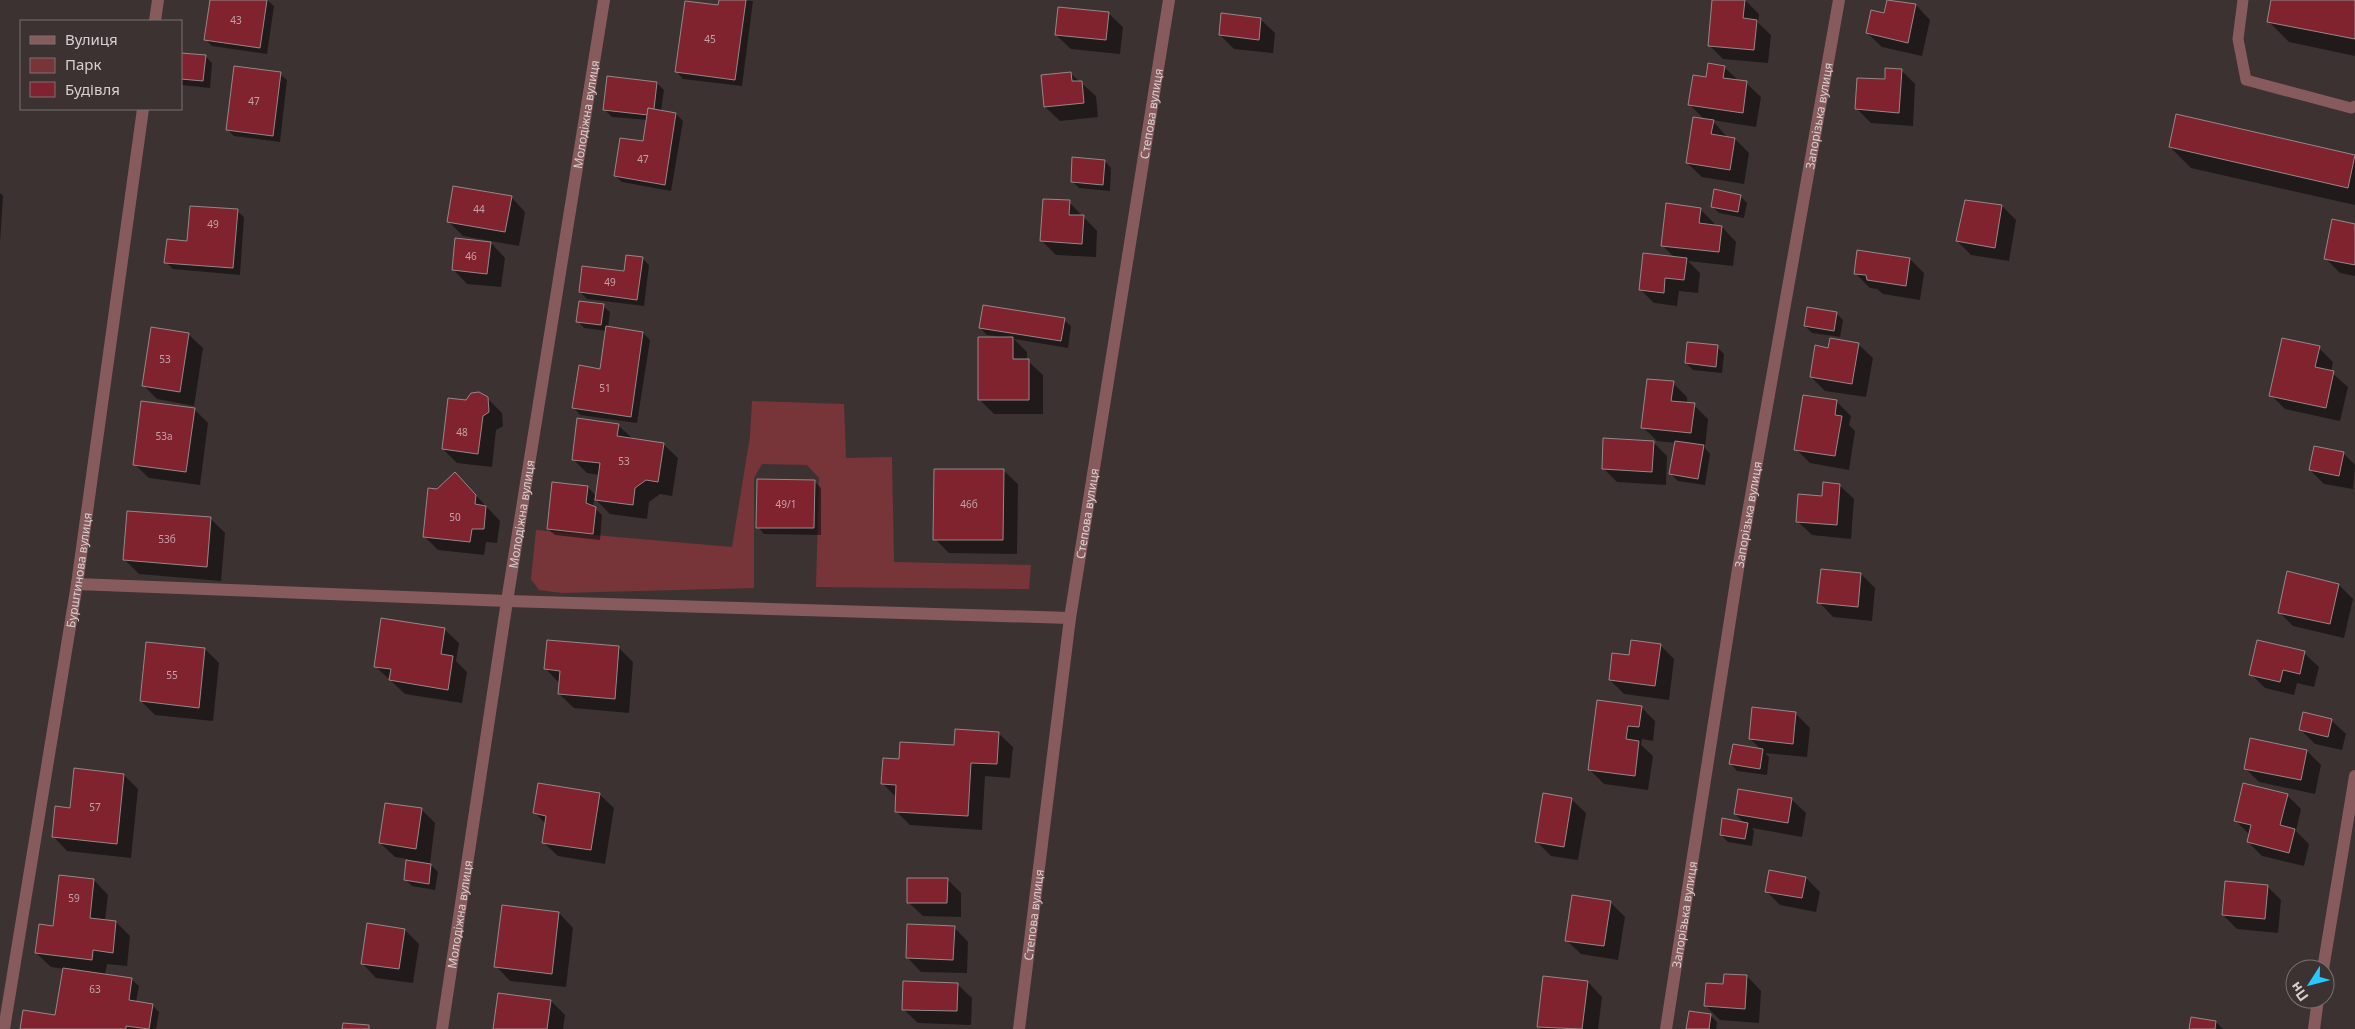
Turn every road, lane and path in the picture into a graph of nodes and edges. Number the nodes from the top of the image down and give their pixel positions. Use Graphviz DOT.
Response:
graph roads {
  1 [pos="158,0"];
  2 [pos="604,0"];
  3 [pos="1169,0"];
  4 [pos="1839,0"];
  5 [pos="2243,0"];
  6 [pos="155,20"];
  7 [pos="2355,106"];
  8 [pos="143,110"];
  9 [pos="77,584"];
  10 [pos="507,601"];
  11 [pos="1070,618"];
  12 [pos="2355,776"];
  13 [pos="2325,959"];
  14 [pos="2317,1009"];
  15 [pos="4,1029"];
  16 [pos="442,1029"];
  17 [pos="1019,1029"];
  18 [pos="1666,1029"];
  19 [pos="2314,1029"];
  1 -- 6 [label="street"];
  2 -- 10 [label="street, Молодіжна вулиця"];
  3 -- 11 [label="street, Степова вулиця"];
  4 -- 18 [label="street, Запорізька вулиця"];
  5 -- 7 [label="lane"];
  8 -- 9 [label="street, Бурштинова вулиця"];
  9 -- 10 [label="street"];
  9 -- 15 [label="street, Бурштинова вулиця"];
  10 -- 11 [label="street"];
  10 -- 16 [label="street, Молодіжна вулиця"];
  11 -- 17 [label="street, Степова вулиця"];
  12 -- 13 [label="street"];
  14 -- 19 [label="street"];
}
